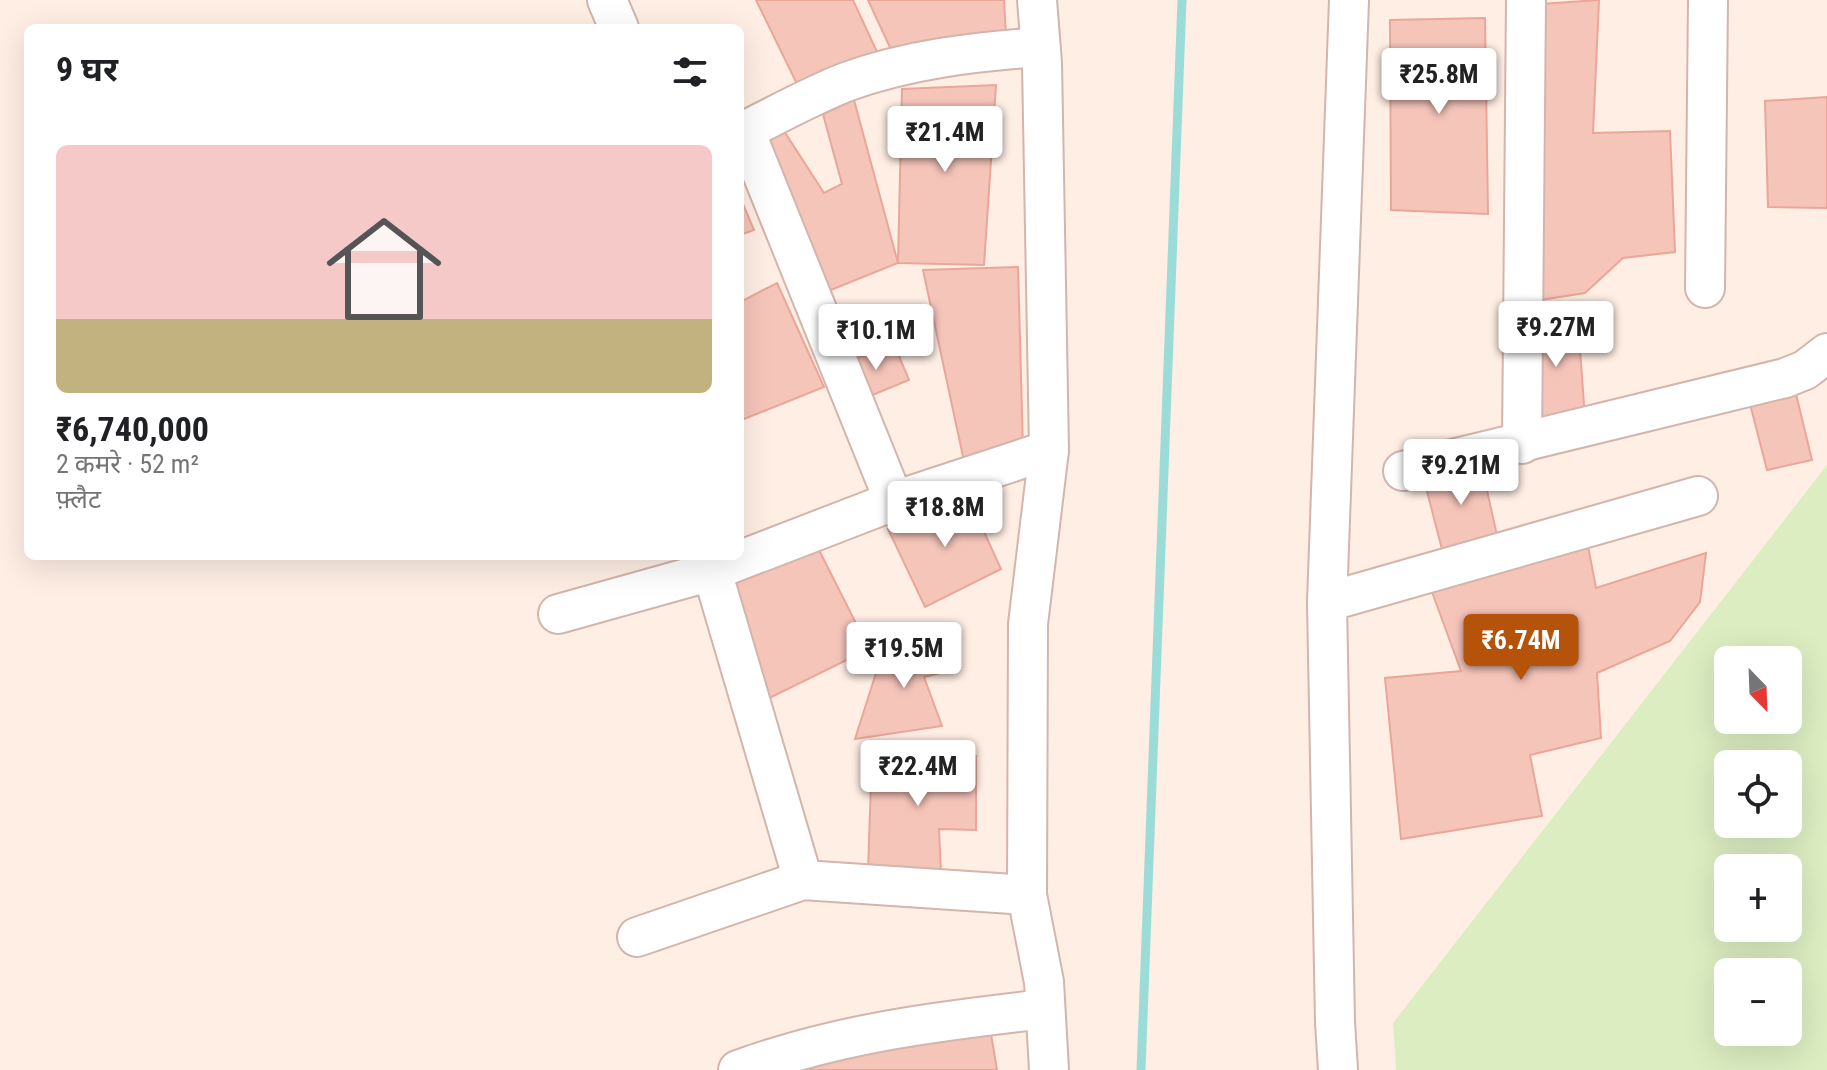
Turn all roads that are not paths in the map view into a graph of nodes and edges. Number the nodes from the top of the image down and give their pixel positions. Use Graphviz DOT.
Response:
graph roads {
  1 [pos="607,0"];
  2 [pos="1037,0"];
  3 [pos="1349,0"];
  4 [pos="1526,0"];
  5 [pos="1708,0"];
  6 [pos="617,24"];
  7 [pos="1040,47"];
  8 [pos="744,131"];
  9 [pos="744,137"];
  10 [pos="1705,288"];
  11 [pos="1827,353"];
  12 [pos="1522,444"];
  13 [pos="1049,450"];
  14 [pos="1403,471"];
  15 [pos="1698,496"];
  16 [pos="894,501"];
  17 [pos="744,559"];
  18 [pos="741,560"];
  19 [pos="712,571"];
  20 [pos="1327,602"];
  21 [pos="558,614"];
  22 [pos="803,880"];
  23 [pos="1027,895"];
  24 [pos="637,937"];
  25 [pos="1045,1009"];
  26 [pos="738,1070"];
  27 [pos="1049,1070"];
  28 [pos="1338,1070"];
  1 -- 6 [label="street"];
  2 -- 7 [label="street"];
  3 -- 20 [label="street"];
  4 -- 12 [label="street"];
  5 -- 10 [label="street"];
  7 -- 8 [label="street"];
  7 -- 13 [label="street"];
  9 -- 16 [label="street"];
  11 -- 12 [label="street"];
  12 -- 14 [label="street"];
  13 -- 16 [label="street"];
  13 -- 23 [label="street"];
  15 -- 20 [label="street"];
  16 -- 17 [label="street"];
  18 -- 19 [label="street"];
  19 -- 21 [label="street"];
  19 -- 22 [label="street"];
  20 -- 28 [label="street"];
  22 -- 23 [label="street"];
  22 -- 24 [label="street"];
  23 -- 25 [label="street"];
  25 -- 26 [label="street"];
  25 -- 27 [label="street"];
}
